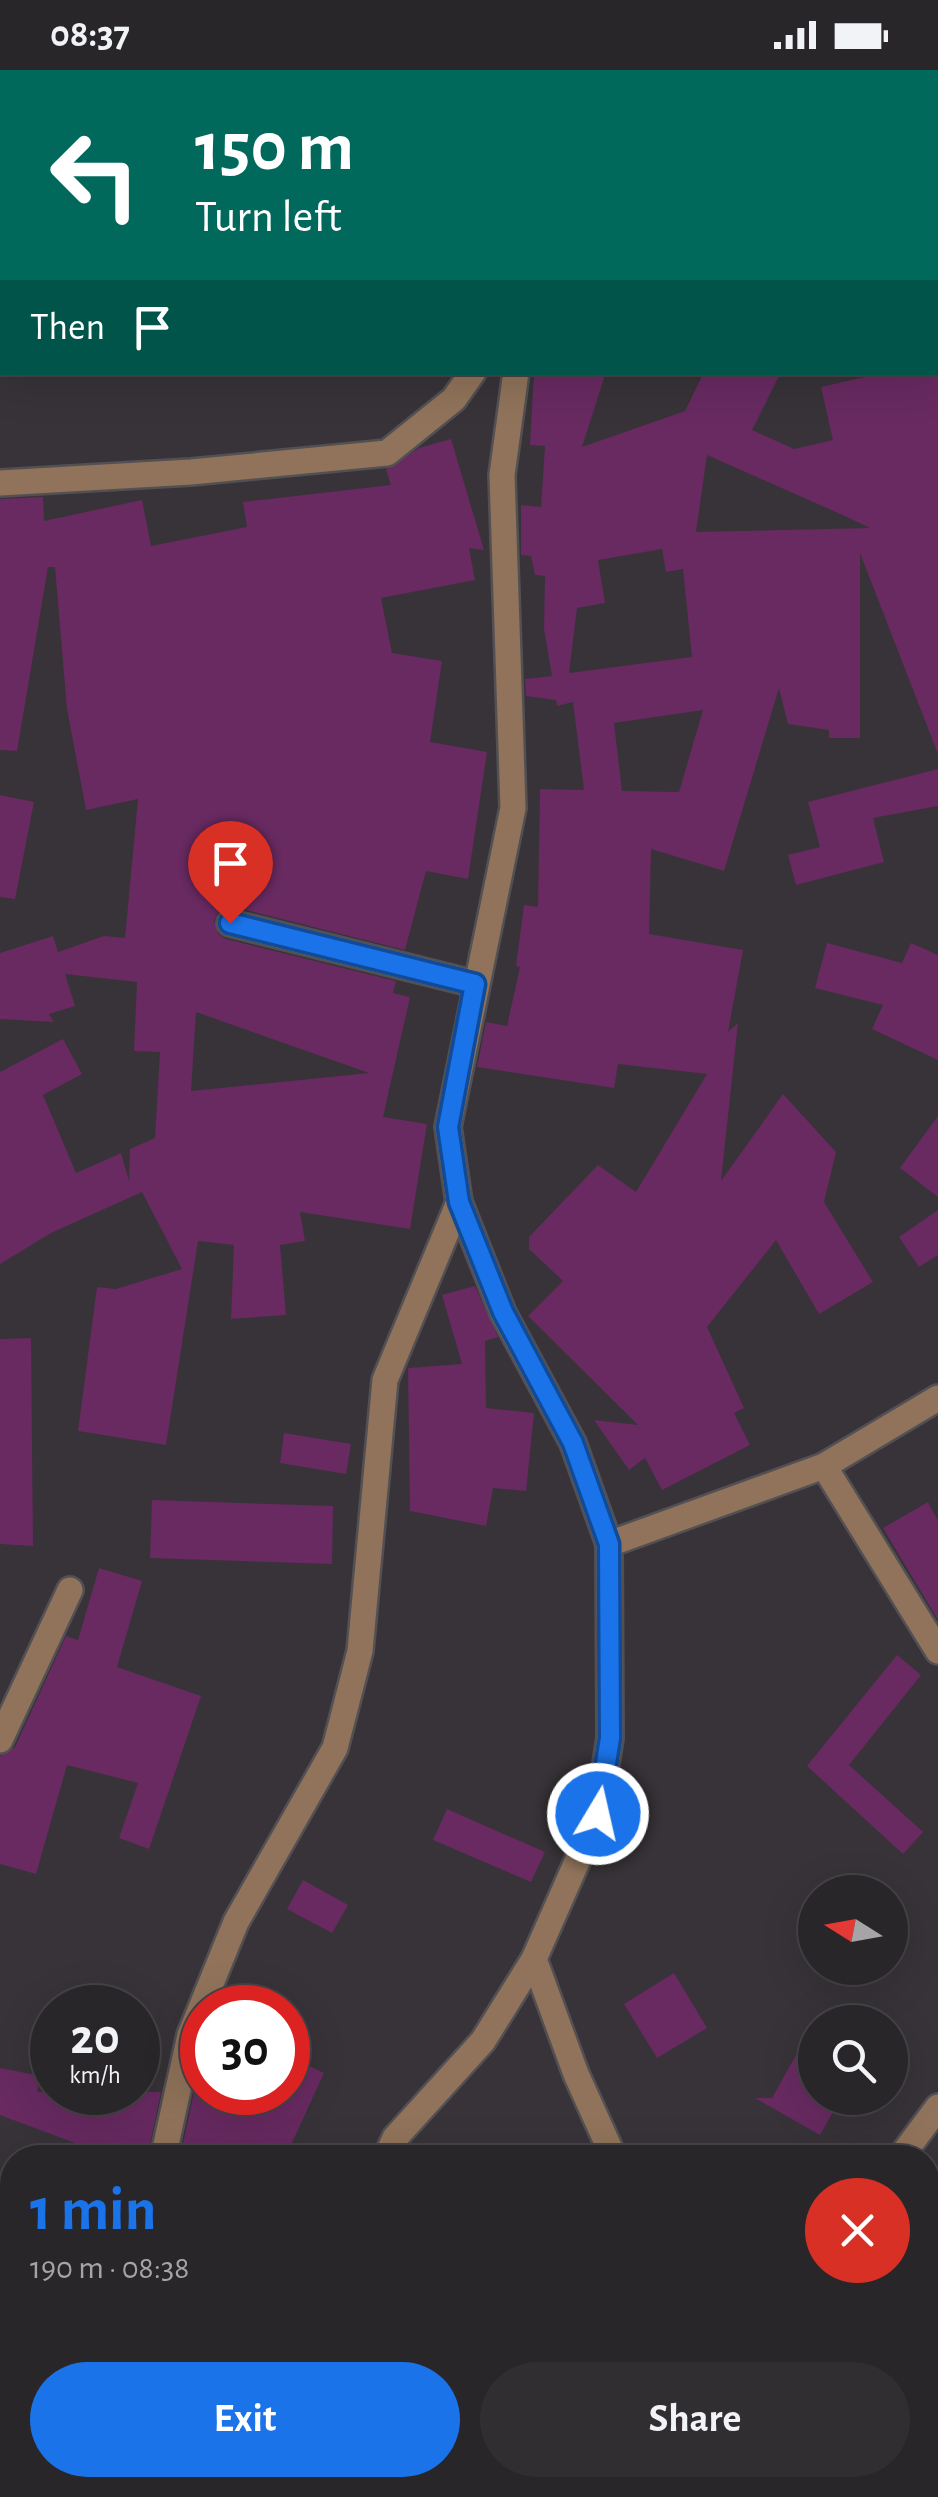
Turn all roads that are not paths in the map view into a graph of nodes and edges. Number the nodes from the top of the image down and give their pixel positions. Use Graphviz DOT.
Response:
graph roads {
  1 [pos="470,375"];
  2 [pos="516,375"];
  3 [pos="0,483"];
  4 [pos="230,923"];
  5 [pos="475,984"];
  6 [pos="459,1202"];
  7 [pos="938,1398"];
  8 [pos="824,1466"];
  9 [pos="609,1544"];
  10 [pos="70,1590"];
  11 [pos="938,1650"];
  12 [pos="0,1740"];
  13 [pos="534,1960"];
  14 [pos="938,2107"];
  15 [pos="166,2145"];
  16 [pos="392,2145"];
  17 [pos="608,2145"];
  18 [pos="910,2145"];
  1 -- 3 [label="street"];
  2 -- 5 [label="street"];
  4 -- 5 [label="street"];
  5 -- 6 [label="street"];
  6 -- 9 [label="street"];
  6 -- 15 [label="street"];
  7 -- 8 [label="street"];
  8 -- 9 [label="street"];
  8 -- 11 [label="street"];
  9 -- 13 [label="street"];
  10 -- 12 [label="street"];
  13 -- 16 [label="street"];
  13 -- 17 [label="street"];
  14 -- 18 [label="street"];
}
